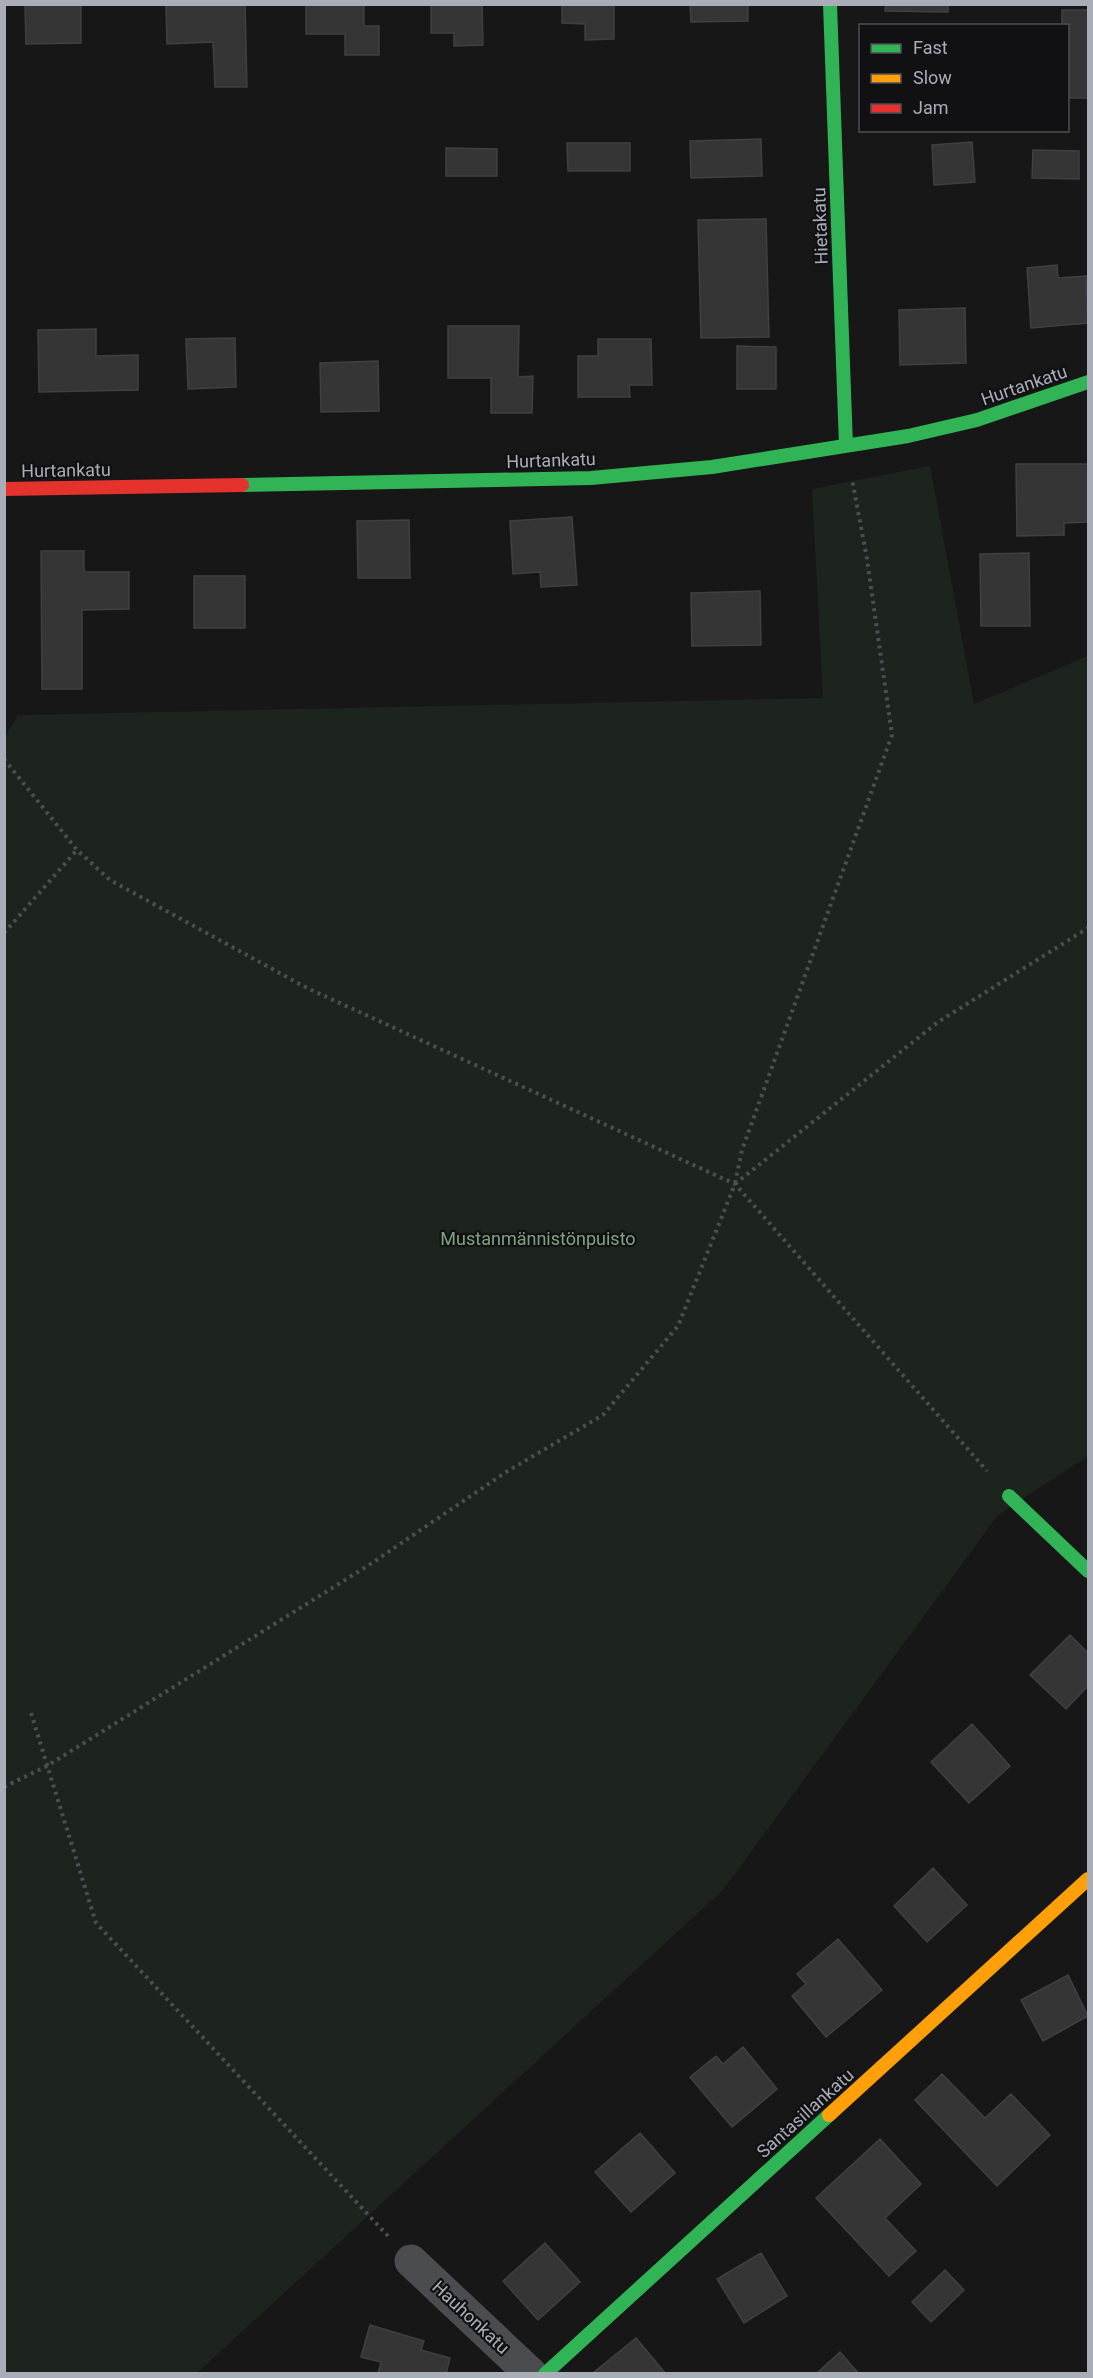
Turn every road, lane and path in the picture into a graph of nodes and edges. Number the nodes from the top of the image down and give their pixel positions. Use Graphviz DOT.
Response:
graph roads {
  1 [pos="830,4"];
  2 [pos="1089,382"];
  3 [pos="846,446"];
  4 [pos="4,489"];
  5 [pos="4,759"];
  6 [pos="77,850"];
  7 [pos="1089,928"];
  8 [pos="4,933"];
  9 [pos="735,1184"];
  10 [pos="1008,1496"];
  11 [pos="1089,1571"];
  12 [pos="31,1713"];
  13 [pos="47,1766"];
  14 [pos="4,1787"];
  15 [pos="1089,1879"];
  16 [pos="411,2261"];
  17 [pos="531,2373"];
  18 [pos="545,2373"];
  1 -- 3 [label="street, Hietakatu"];
  2 -- 3 [label="street, Hurtankatu"];
  3 -- 4 [label="street, Hurtankatu"];
  3 -- 9 [label="path"];
  5 -- 6 [label="path"];
  6 -- 8 [label="path"];
  6 -- 9 [label="path"];
  7 -- 9 [label="path"];
  9 -- 10 [label="path"];
  9 -- 13 [label="path"];
  10 -- 11 [label="street"];
  12 -- 13 [label="path"];
  13 -- 14 [label="path"];
  13 -- 16 [label="path"];
  15 -- 18 [label="street, Santasillankatu"];
  16 -- 17 [label="street, Hauhonkatu"];
}
